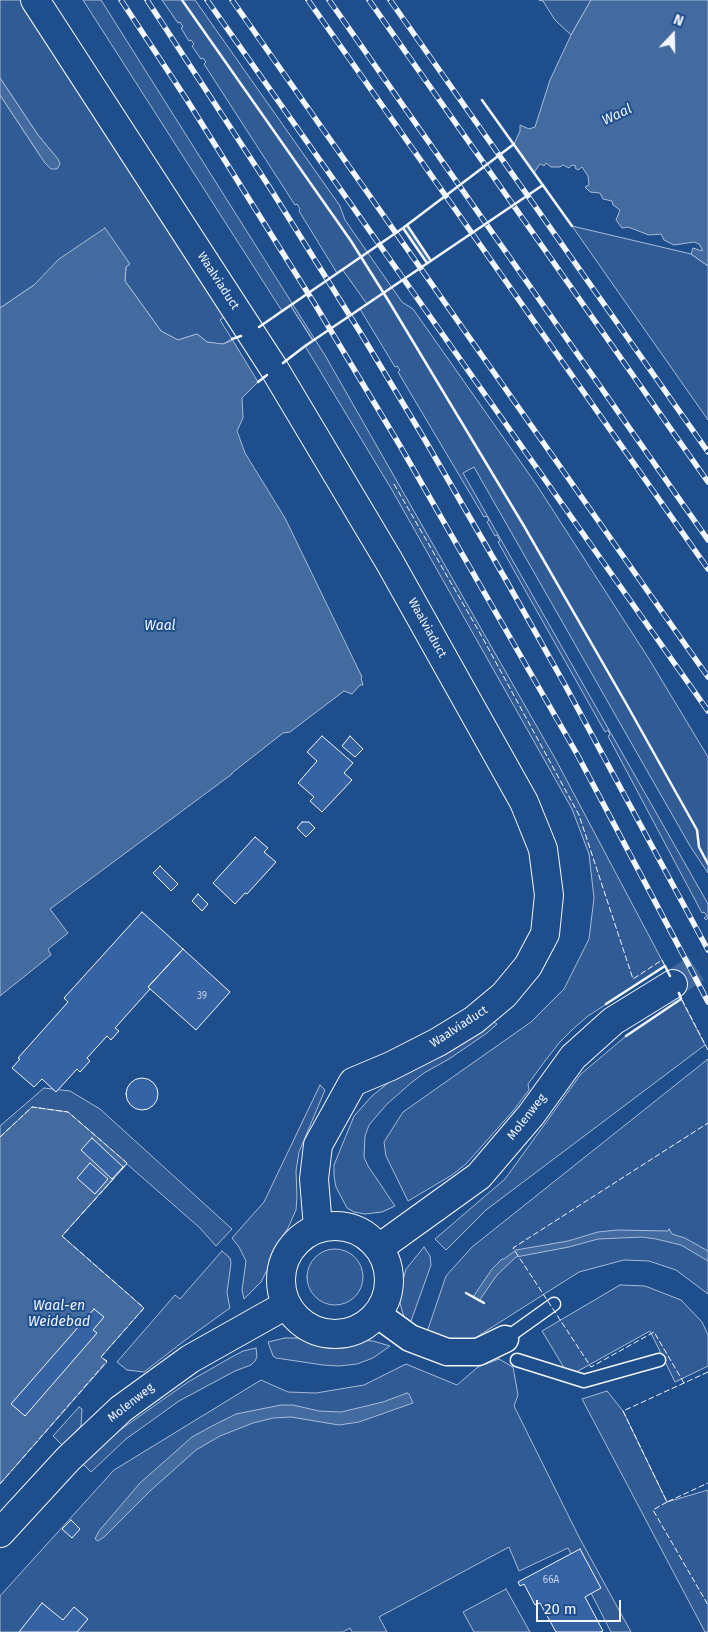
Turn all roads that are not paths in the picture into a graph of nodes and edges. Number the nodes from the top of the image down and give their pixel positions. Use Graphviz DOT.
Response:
graph roads {
  1 [pos="36,0"];
  2 [pos="673,984"];
  3 [pos="318,1228"];
  4 [pos="379,1248"];
  5 [pos="554,1304"];
  6 [pos="286,1305"];
  7 [pos="377,1314"];
  8 [pos="511,1350"];
  9 [pos="659,1360"];
  10 [pos="0,1532"];
  1 -- 3 [label="street, Waalviaduct"];
  2 -- 4 [label="street, Molenweg"];
  3 -- 4 [label="street"];
  3 -- 6 [label="street"];
  4 -- 7 [label="street"];
  5 -- 8 [label="lane"];
  6 -- 7 [label="street"];
  6 -- 10 [label="street, Molenweg"];
  7 -- 8 [label="street"];
  8 -- 9 [label="lane"];
}
